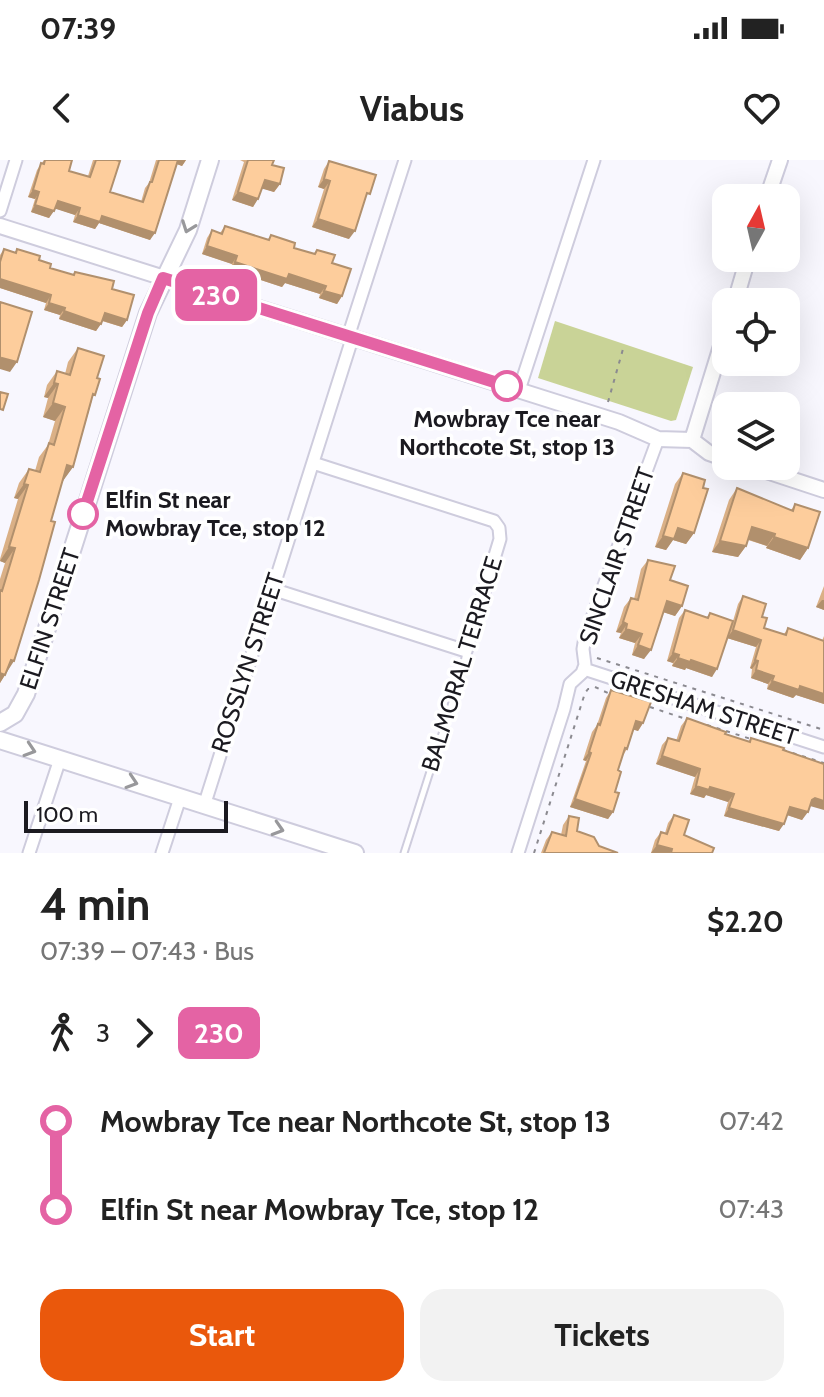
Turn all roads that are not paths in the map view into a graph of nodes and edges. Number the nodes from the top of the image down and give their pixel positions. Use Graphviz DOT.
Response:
graph roads {
  1 [pos="16,160"];
  2 [pos="210,160"];
  3 [pos="405,160"];
  4 [pos="594,160"];
  5 [pos="780,160"];
  6 [pos="772,184"];
  7 [pos="0,211"];
  8 [pos="0,226"];
  9 [pos="163,278"];
  10 [pos="350,338"];
  11 [pos="712,375"];
  12 [pos="519,390"];
  13 [pos="658,439"];
  14 [pos="692,440"];
  15 [pos="712,454"];
  16 [pos="313,463"];
  17 [pos="794,480"];
  18 [pos="824,490"];
  19 [pos="272,589"];
  20 [pos="466,651"];
  21 [pos="584,669"];
  22 [pos="0,723"];
  23 [pos="0,740"];
  24 [pos="824,747"];
  25 [pos="60,759"];
  26 [pos="180,798"];
  27 [pos="204,806"];
  28 [pos="29,853"];
  29 [pos="162,853"];
  30 [pos="355,853"];
  31 [pos="404,853"];
  32 [pos="518,853"];
  1 -- 7 [label="street"];
  2 -- 9 [label="main road, ELFIN STREET, one-way"];
  3 -- 10 [label="street, ROSSLYN STREET"];
  4 -- 12 [label="street"];
  5 -- 6 [label="street"];
  8 -- 9 [label="street"];
  9 -- 10 [label="street"];
  9 -- 22 [label="main road, ELFIN STREET"];
  10 -- 12 [label="street"];
  10 -- 16 [label="street, ROSSLYN STREET"];
  11 -- 14 [label="street"];
  12 -- 13 [label="street"];
  13 -- 14 [label="street"];
  13 -- 21 [label="street, SINCLAIR STREET"];
  14 -- 15 [label="street"];
  16 -- 19 [label="street, ROSSLYN STREET"];
  16 -- 20 [label="street, BALMORAL TERRACE"];
  17 -- 18 [label="street"];
  19 -- 20 [label="street"];
  19 -- 27 [label="street, ROSSLYN STREET"];
  20 -- 31 [label="lane, BALMORAL TERRACE"];
  21 -- 24 [label="street, GRESHAM STREET"];
  21 -- 32 [label="street, SINCLAIR STREET"];
  23 -- 25 [label="main road, one-way"];
  25 -- 26 [label="main road, one-way"];
  25 -- 28 [label="street"];
  26 -- 27 [label="main road"];
  26 -- 29 [label="street"];
  27 -- 30 [label="main road, one-way"];
}
